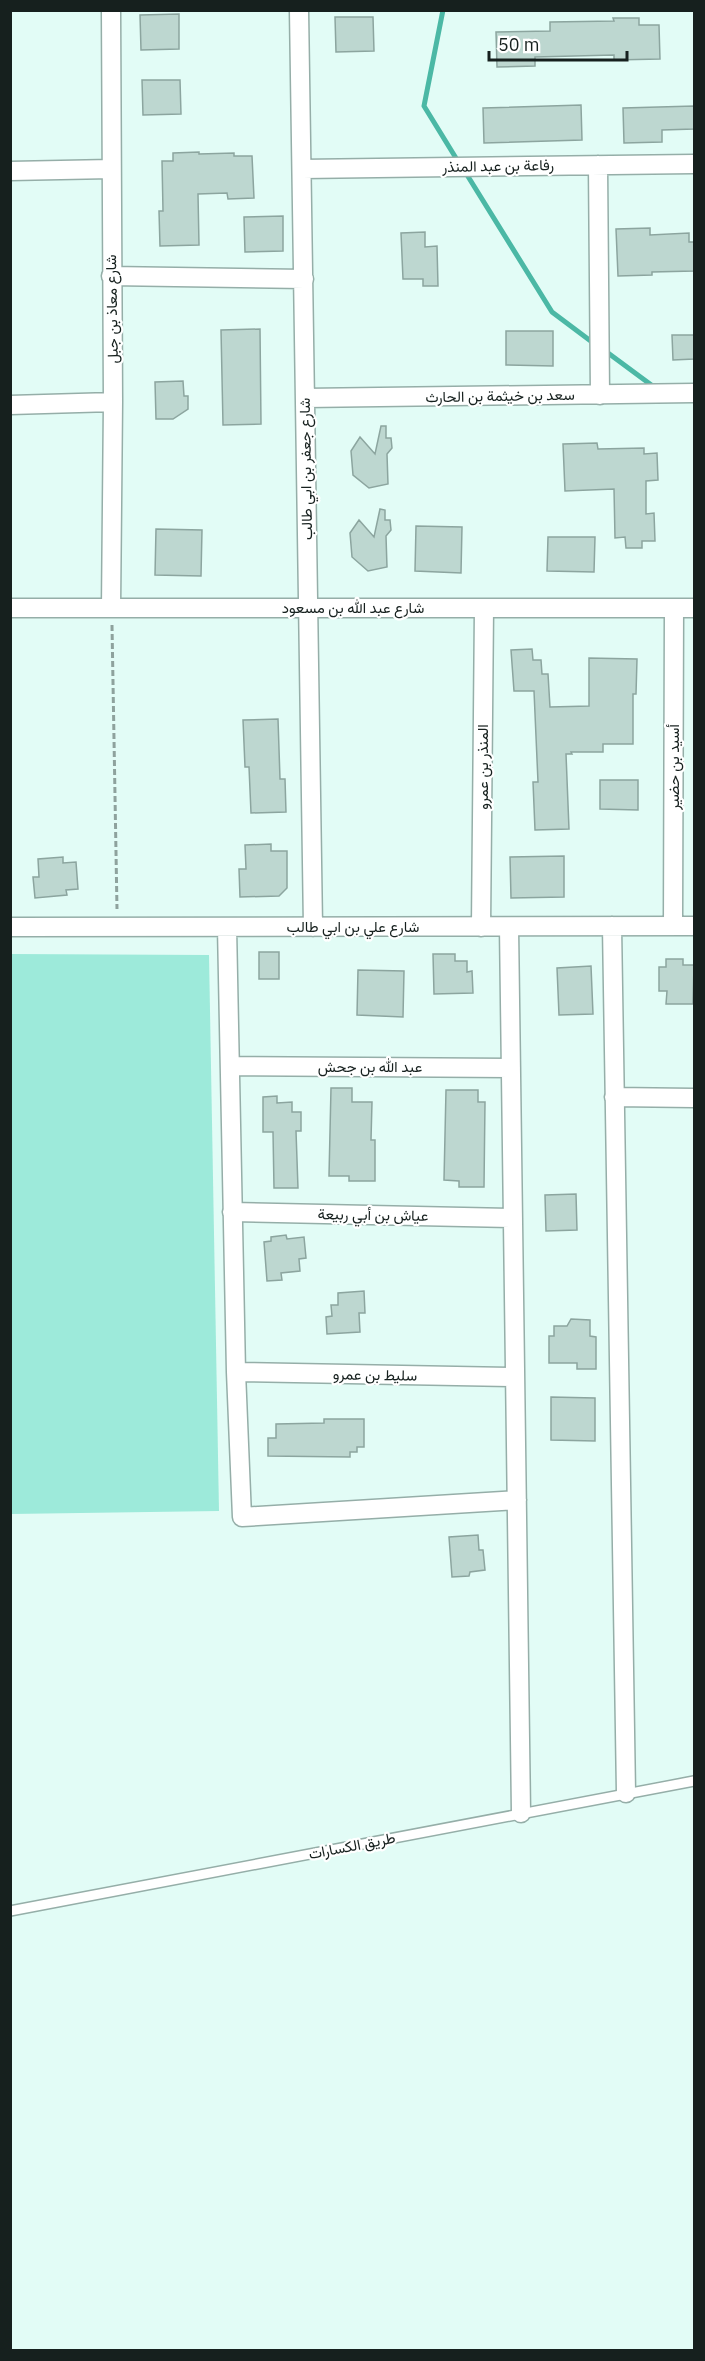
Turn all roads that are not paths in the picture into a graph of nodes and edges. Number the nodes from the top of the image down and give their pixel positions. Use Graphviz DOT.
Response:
graph roads {
  1 [pos="111,10"];
  2 [pos="299,10"];
  3 [pos="694,164"];
  4 [pos="598,165"];
  5 [pos="111,169"];
  6 [pos="302,169"];
  7 [pos="10,171"];
  8 [pos="111,276"];
  9 [pos="303,279"];
  10 [pos="694,393"];
  11 [pos="600,395"];
  12 [pos="305,398"];
  13 [pos="113,402"];
  14 [pos="10,405"];
  15 [pos="10,608"];
  16 [pos="111,608"];
  17 [pos="309,608"];
  18 [pos="484,608"];
  19 [pos="674,608"];
  20 [pos="694,608"];
  21 [pos="612,926"];
  22 [pos="673,926"];
  23 [pos="694,926"];
  24 [pos="10,927"];
  25 [pos="226,927"];
  26 [pos="313,927"];
  27 [pos="481,927"];
  28 [pos="509,927"];
  29 [pos="230,1066"];
  30 [pos="511,1068"];
  31 [pos="614,1097"];
  32 [pos="694,1098"];
  33 [pos="232,1212"];
  34 [pos="513,1218"];
  35 [pos="236,1372"];
  36 [pos="514,1377"];
  37 [pos="517,1500"];
  38 [pos="694,1781"];
  39 [pos="626,1793"];
  40 [pos="521,1813"];
  41 [pos="10,1911"];
  1 -- 5 [label="street, شارع معاذ بن جبل"];
  2 -- 6 [label="street, شارع جعفر بن ابي طالب"];
  3 -- 4 [label="street, رفاعة بن عبد المنذر"];
  4 -- 6 [label="street, رفاعة بن عبد المنذر"];
  4 -- 11 [label="street"];
  5 -- 7 [label="street"];
  5 -- 8 [label="street, شارع معاذ بن جبل"];
  6 -- 9 [label="street, شارع جعفر بن ابي طالب"];
  8 -- 9 [label="street"];
  8 -- 13 [label="street, شارع معاذ بن جبل"];
  9 -- 12 [label="street, شارع جعفر بن ابي طالب"];
  10 -- 11 [label="street, سعد بن خيثمة بن الحارث"];
  11 -- 12 [label="street, سعد بن خيثمة بن الحارث"];
  12 -- 17 [label="street, شارع جعفر بن ابي طالب"];
  13 -- 14 [label="street"];
  13 -- 16 [label="street, شارع معاذ بن جبل"];
  15 -- 16 [label="street, شارع عبد الله بن مسعود"];
  16 -- 17 [label="street, شارع عبد الله بن مسعود"];
  17 -- 18 [label="street, شارع عبد الله بن مسعود"];
  17 -- 26 [label="street, شارع جعفر بن ابي طالب"];
  18 -- 19 [label="street, شارع عبد الله بن مسعود"];
  18 -- 27 [label="street, المنذر بن عمرو"];
  19 -- 20 [label="street, شارع عبد الله بن مسعود"];
  19 -- 22 [label="street, أسيد بن حضير"];
  21 -- 22 [label="street, شارع علي بن ابي طالب"];
  21 -- 28 [label="street, شارع علي بن ابي طالب"];
  21 -- 31 [label="street"];
  22 -- 23 [label="street, شارع علي بن ابي طالب"];
  24 -- 25 [label="street, شارع علي بن ابي طالب"];
  25 -- 26 [label="street, شارع علي بن ابي طالب"];
  25 -- 29 [label="street"];
  26 -- 27 [label="street, شارع علي بن ابي طالب"];
  27 -- 28 [label="street, شارع علي بن ابي طالب"];
  28 -- 30 [label="street"];
  29 -- 30 [label="street, عبد الله بن جحش"];
  29 -- 33 [label="street"];
  30 -- 34 [label="street"];
  31 -- 32 [label="street"];
  31 -- 39 [label="street"];
  33 -- 34 [label="street, عياش بن أبي ربيعة"];
  33 -- 35 [label="street"];
  34 -- 36 [label="street"];
  35 -- 36 [label="street, سليط بن عمرو"];
  35 -- 37 [label="street"];
  36 -- 37 [label="street"];
  37 -- 40 [label="street"];
  38 -- 39 [label="lane, طريق الكسارات"];
  39 -- 40 [label="lane, طريق الكسارات"];
  40 -- 41 [label="lane, طريق الكسارات"];
}
